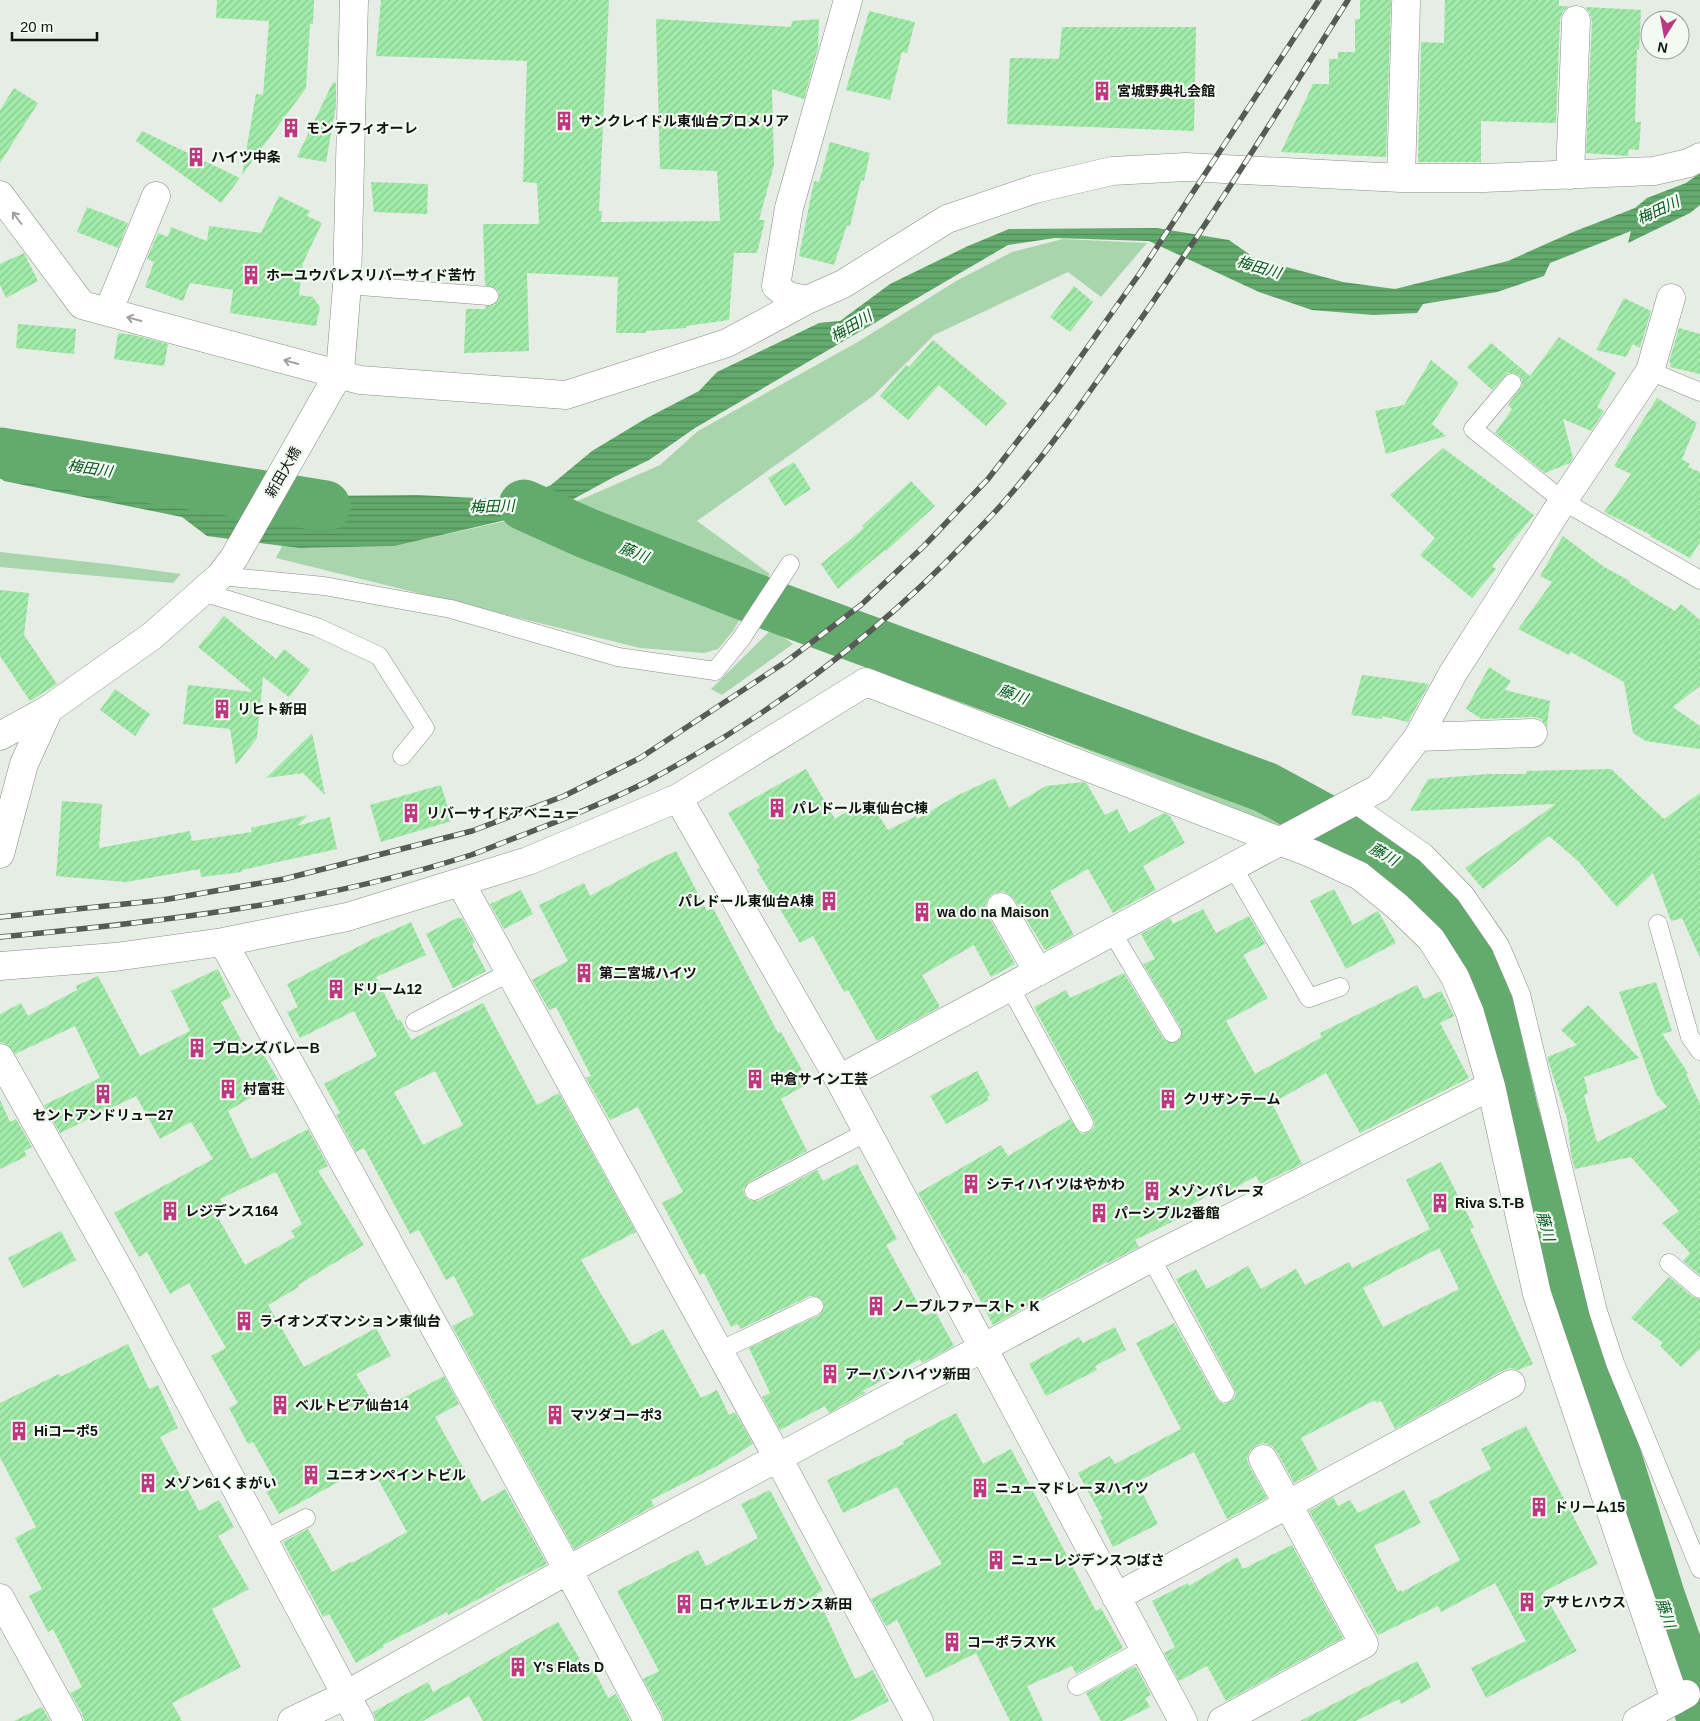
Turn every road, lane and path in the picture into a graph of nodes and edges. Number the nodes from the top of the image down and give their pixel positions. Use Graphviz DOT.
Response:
graph roads {
  1 [pos="354,0"];
  2 [pos="848,0"];
  3 [pos="1406,3"];
  4 [pos="1576,20"];
  5 [pos="1700,157"];
  6 [pos="1570,175"];
  7 [pos="1401,178"];
  8 [pos="0,195"];
  9 [pos="156,196"];
  10 [pos="347,286"];
  11 [pos="489,296"];
  12 [pos="1671,298"];
  13 [pos="807,300"];
  14 [pos="108,312"];
  15 [pos="1650,371"];
  16 [pos="335,380"];
  17 [pos="1512,383"];
  18 [pos="1700,392"];
  19 [pos="1563,501"];
  20 [pos="790,564"];
  21 [pos="219,575"];
  22 [pos="1700,580"];
  23 [pos="49,709"];
  24 [pos="1533,733"];
  25 [pos="0,736"];
  26 [pos="1418,737"];
  27 [pos="402,756"];
  28 [pos="678,798"];
  29 [pos="1346,806"];
  30 [pos="1285,839"];
  31 [pos="0,854"];
  32 [pos="1233,867"];
  33 [pos="460,882"];
  34 [pos="1002,907"];
  35 [pos="1658,924"];
  36 [pos="1112,932"];
  37 [pos="223,942"];
  38 [pos="0,966"];
  39 [pos="510,972"];
  40 [pos="1038,972"];
  41 [pos="1010,987"];
  42 [pos="1340,987"];
  43 [pos="415,1022"];
  44 [pos="1172,1033"];
  45 [pos="1700,1051"];
  46 [pos="0,1058"];
  47 [pos="839,1079"];
  48 [pos="1490,1086"];
  49 [pos="1084,1123"];
  50 [pos="867,1132"];
  51 [pos="754,1191"];
  52 [pos="1151,1258"];
  53 [pos="1669,1263"];
  54 [pos="1700,1289"];
  55 [pos="814,1306"];
  56 [pos="982,1348"];
  57 [pos="719,1352"];
  58 [pos="1512,1384"];
  59 [pos="1225,1393"];
  60 [pos="778,1458"];
  61 [pos="1262,1459"];
  62 [pos="1288,1504"];
  63 [pos="306,1518"];
  64 [pos="263,1540"];
  65 [pos="1700,1569"];
  66 [pos="568,1570"];
  67 [pos="1116,1597"];
  68 [pos="0,1598"];
  69 [pos="1144,1649"];
  70 [pos="1077,1686"];
  71 [pos="1687,1694"];
  72 [pos="346,1695"];
  73 [pos="68,1721"];
  74 [pos="292,1721"];
  75 [pos="360,1721"];
  76 [pos="648,1721"];
  77 [pos="919,1721"];
  78 [pos="1183,1721"];
  79 [pos="1222,1721"];
  80 [pos="1637,1721"];
  1 -- 10 [label="street"];
  2 -- 13 [label="street"];
  3 -- 7 [label="street"];
  4 -- 6 [label="street"];
  5 -- 6 [label="street"];
  6 -- 7 [label="street"];
  7 -- 13 [label="street"];
  14 -- 8 [label="street, one-way"];
  9 -- 14 [label="street"];
  10 -- 11 [label="lane"];
  10 -- 16 [label="street"];
  12 -- 15 [label="street"];
  13 -- 16 [label="street"];
  16 -- 14 [label="street, one-way"];
  15 -- 18 [label="lane"];
  15 -- 19 [label="street"];
  16 -- 21 [label="street, 新田大橋"];
  17 -- 19 [label="lane"];
  19 -- 22 [label="lane"];
  19 -- 26 [label="street"];
  20 -- 21 [label="lane"];
  21 -- 23 [label="street, 新田大橋"];
  21 -- 27 [label="lane"];
  23 -- 25 [label="street, 新田大橋"];
  23 -- 31 [label="street"];
  24 -- 26 [label="street"];
  26 -- 29 [label="street"];
  28 -- 30 [label="street"];
  28 -- 33 [label="street"];
  28 -- 47 [label="street"];
  29 -- 30 [label="street"];
  29 -- 65 [label="lane"];
  30 -- 32 [label="street"];
  30 -- 48 [label="street"];
  32 -- 36 [label="street"];
  32 -- 42 [label="lane"];
  33 -- 37 [label="street"];
  33 -- 39 [label="street"];
  34 -- 40 [label="street"];
  35 -- 45 [label="lane"];
  36 -- 40 [label="street"];
  36 -- 44 [label="lane"];
  37 -- 38 [label="street"];
  37 -- 66 [label="street"];
  39 -- 43 [label="lane"];
  39 -- 57 [label="street"];
  40 -- 41 [label="street"];
  41 -- 47 [label="street"];
  41 -- 49 [label="lane"];
  46 -- 64 [label="street"];
  47 -- 50 [label="street"];
  48 -- 52 [label="street"];
  48 -- 71 [label="street"];
  50 -- 51 [label="lane"];
  50 -- 56 [label="street"];
  52 -- 56 [label="street"];
  52 -- 59 [label="lane"];
  53 -- 54 [label="lane"];
  55 -- 57 [label="lane"];
  56 -- 60 [label="street"];
  56 -- 67 [label="street"];
  57 -- 60 [label="street"];
  58 -- 62 [label="street"];
  60 -- 66 [label="street"];
  60 -- 77 [label="street"];
  61 -- 62 [label="street"];
  62 -- 67 [label="street"];
  62 -- 79 [label="street"];
  63 -- 64 [label="lane"];
  64 -- 72 [label="street"];
  66 -- 72 [label="street"];
  66 -- 76 [label="street"];
  67 -- 69 [label="street"];
  68 -- 73 [label="street"];
  69 -- 70 [label="lane"];
  69 -- 78 [label="street"];
  71 -- 80 [label="street"];
  72 -- 74 [label="street"];
  72 -- 75 [label="street"];
}
